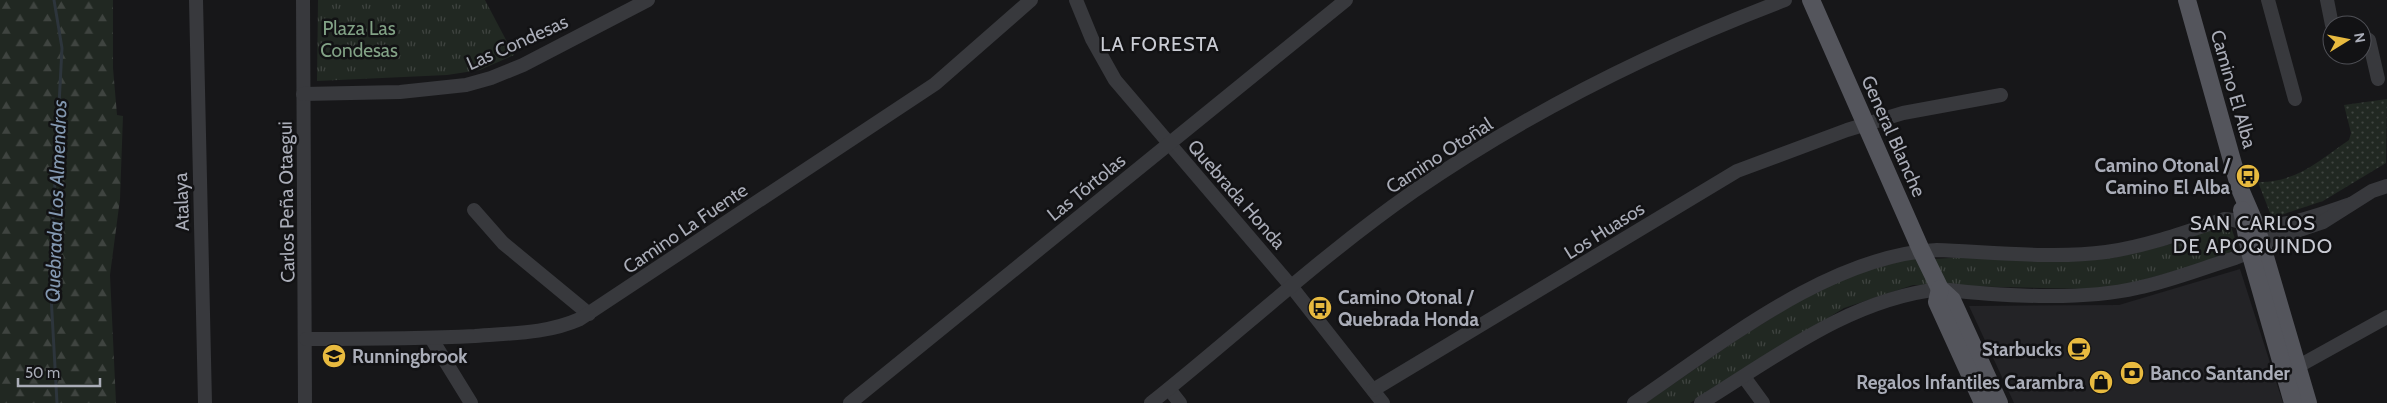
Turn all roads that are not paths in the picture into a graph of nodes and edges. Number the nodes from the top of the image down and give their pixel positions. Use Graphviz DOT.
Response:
graph roads {
  1 [pos="196,0"];
  2 [pos="303,0"];
  3 [pos="648,0"];
  4 [pos="1030,0"];
  5 [pos="1076,0"];
  6 [pos="1346,0"];
  7 [pos="1785,0"];
  8 [pos="1811,0"];
  9 [pos="2187,0"];
  10 [pos="2268,0"];
  11 [pos="2327,0"];
  12 [pos="2330,15"];
  13 [pos="2372,50"];
  14 [pos="2378,79"];
  15 [pos="304,94"];
  16 [pos="2001,95"];
  17 [pos="2295,99"];
  18 [pos="1865,124"];
  19 [pos="1169,144"];
  20 [pos="2387,186"];
  21 [pos="2351,204"];
  22 [pos="474,210"];
  23 [pos="2249,224"];
  24 [pos="2255,247"];
  25 [pos="1921,250"];
  26 [pos="1291,286"];
  27 [pos="1940,289"];
  28 [pos="589,314"];
  29 [pos="2387,317"];
  30 [pos="2272,333"];
  31 [pos="431,338"];
  32 [pos="306,339"];
  33 [pos="2295,361"];
  34 [pos="1970,374"];
  35 [pos="1744,377"];
  36 [pos="1169,389"];
  37 [pos="1373,390"];
  38 [pos="205,403"];
  39 [pos="305,403"];
  40 [pos="471,403"];
  41 [pos="850,403"];
  42 [pos="1151,403"];
  43 [pos="1180,403"];
  44 [pos="1383,403"];
  45 [pos="1634,403"];
  46 [pos="1701,403"];
  47 [pos="1763,403"];
  48 [pos="1983,403"];
  49 [pos="1992,403"];
  50 [pos="1999,403"];
  51 [pos="2293,403"];
  52 [pos="2308,403"];
  1 -- 38 [label="street, Atalaya"];
  2 -- 15 [label="street, Carlos Peña Otaegui"];
  3 -- 15 [label="street, Las Condesas"];
  4 -- 28 [label="street, Camino La Fuente"];
  5 -- 19 [label="street, Quebrada Honda"];
  6 -- 19 [label="street, Las Tórtolas"];
  7 -- 26 [label="street, Camino Otoñal"];
  8 -- 18 [label="main road, General Blanche"];
  9 -- 23 [label="main road, Camino El Alba"];
  10 -- 17 [label="street"];
  11 -- 12 [label="street"];
  13 -- 14 [label="street"];
  15 -- 32 [label="street, Carlos Peña Otaegui"];
  16 -- 18 [label="street, Los Huasos"];
  18 -- 25 [label="main road, General Blanche"];
  18 -- 37 [label="street, Los Huasos"];
  19 -- 26 [label="street, Quebrada Honda"];
  19 -- 41 [label="street, Las Tórtolas"];
  20 -- 21 [label="street"];
  21 -- 23 [label="street"];
  21 -- 24 [label="street"];
  22 -- 28 [label="street"];
  23 -- 24 [label="main road, Camino El Alba"];
  23 -- 25 [label="street"];
  24 -- 27 [label="street"];
  24 -- 30 [label="main road, Camino El Alba"];
  24 -- 33 [label="main road, Camino El Alba"];
  25 -- 27 [label="main road, General Blanche"];
  25 -- 45 [label="street"];
  26 -- 36 [label="street, Camino Otoñal"];
  26 -- 37 [label="street, Quebrada Honda"];
  27 -- 34 [label="main road, General Blanche"];
  27 -- 35 [label="street"];
  27 -- 50 [label="main road, General Blanche"];
  28 -- 31 [label="street, Camino La Fuente"];
  29 -- 33 [label="street"];
  30 -- 33 [label="main road"];
  30 -- 51 [label="main road, Camino El Alba"];
  31 -- 32 [label="street, Camino La Fuente"];
  31 -- 40 [label="street"];
  32 -- 39 [label="street, Carlos Peña Otaegui"];
  33 -- 52 [label="main road, Camino El Alba"];
  34 -- 48 [label="main road, General Blanche"];
  34 -- 49 [label="main road"];
  35 -- 46 [label="street"];
  35 -- 47 [label="street"];
  36 -- 42 [label="street, Camino Otoñal"];
  36 -- 43 [label="street"];
  37 -- 44 [label="street, Quebrada Honda"];
}
